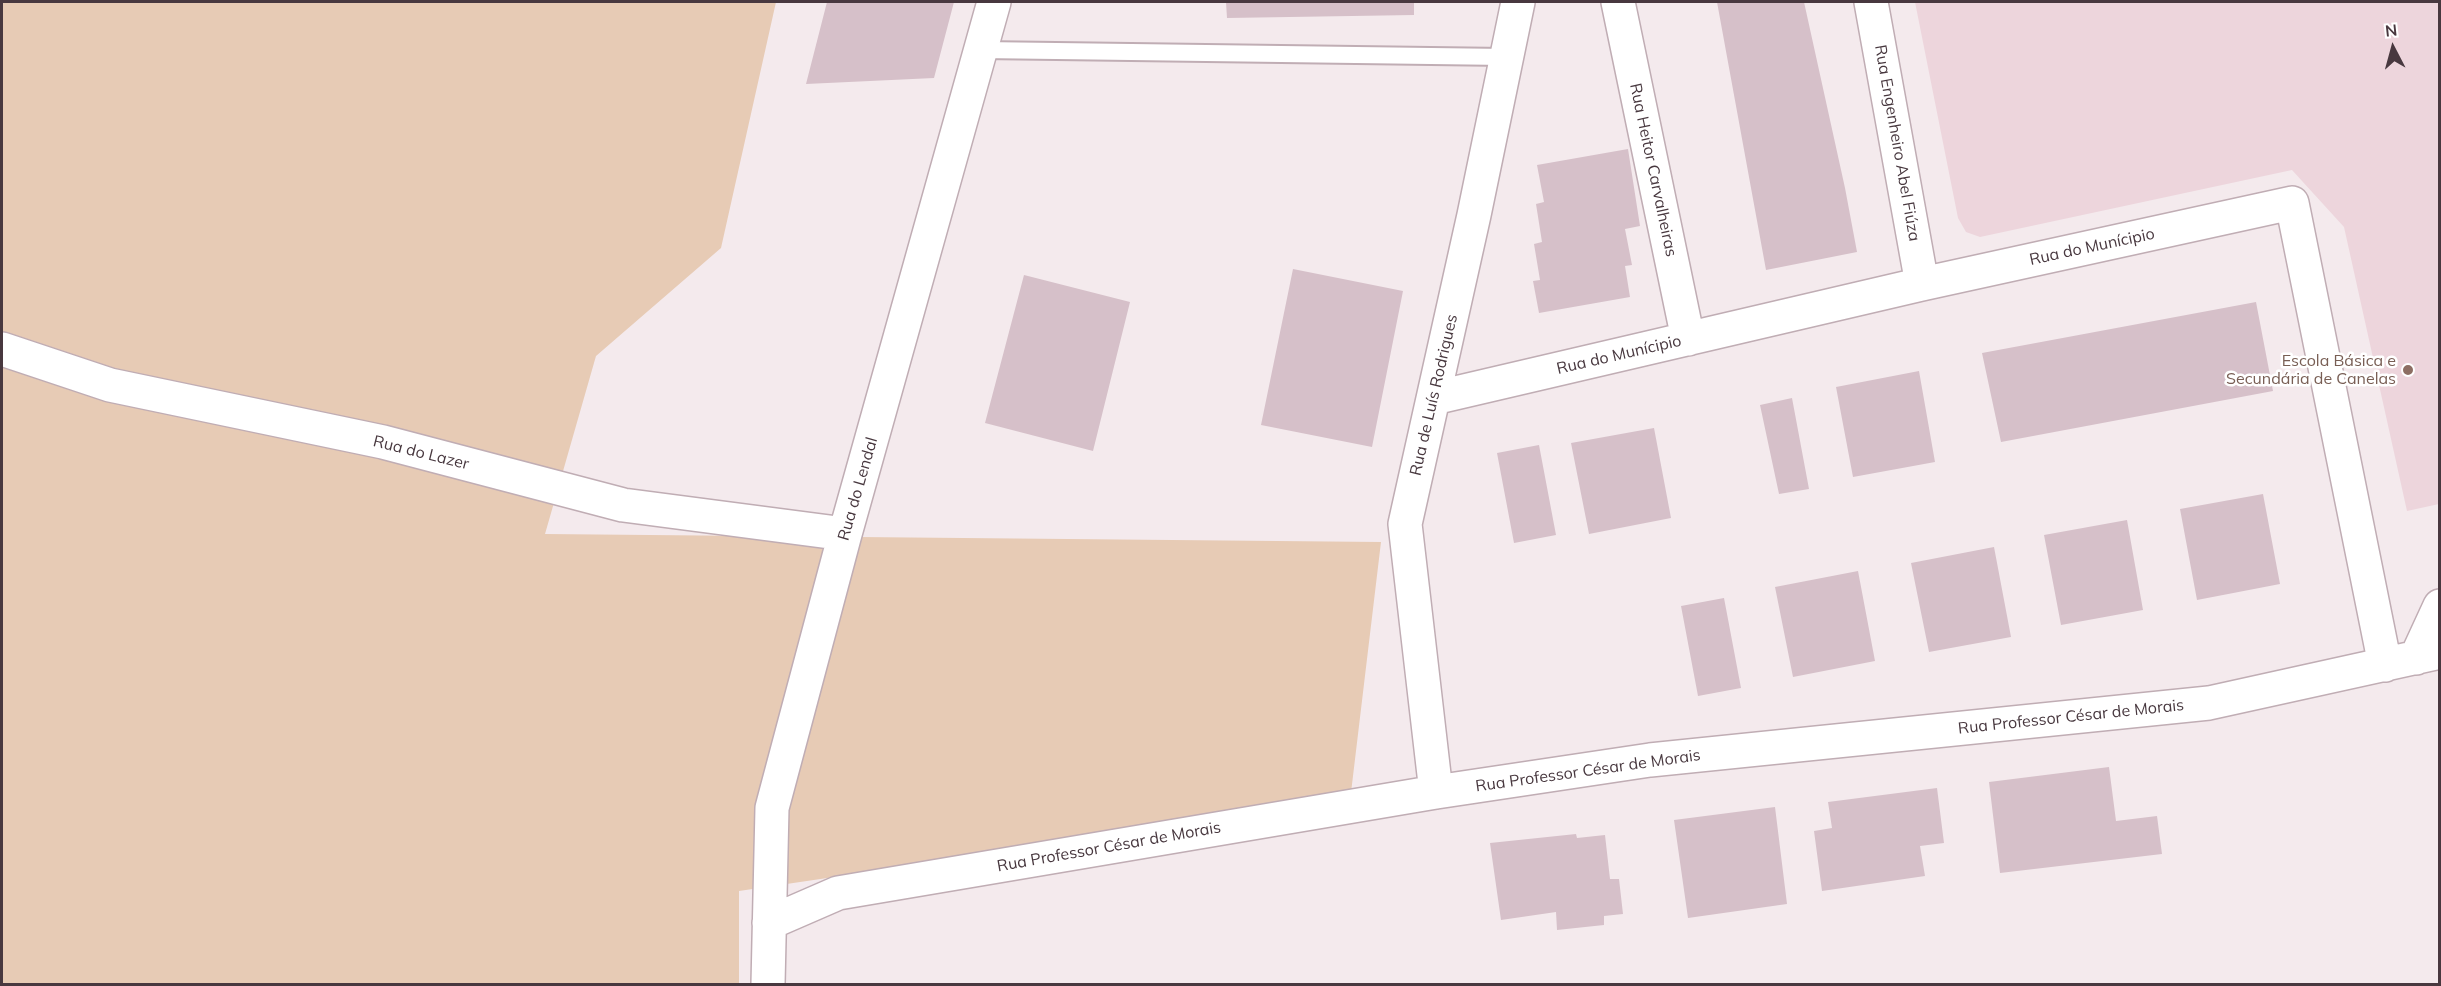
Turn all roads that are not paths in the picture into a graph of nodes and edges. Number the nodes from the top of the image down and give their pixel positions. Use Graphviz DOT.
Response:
graph roads {
  1 [pos="994,2"];
  2 [pos="1518,2"];
  3 [pos="1618,2"];
  4 [pos="1871,2"];
  5 [pos="981,50"];
  6 [pos="1506,57"];
  7 [pos="1922,284"];
  8 [pos="1688,339"];
  9 [pos="2,349"];
  10 [pos="1434,398"];
  11 [pos="845,534"];
  12 [pos="2439,606"];
  13 [pos="2413,658"];
  14 [pos="1436,792"];
  15 [pos="769,923"];
  16 [pos="768,984"];
  1 -- 5 [label="street, Rua do Lendal"];
  2 -- 6 [label="street, Rua de Luís Rodrigues"];
  3 -- 8 [label="street, Rua Heitor Carvalheiras"];
  4 -- 7 [label="street, Rua Engenheiro Abel Fiúza"];
  5 -- 6 [label="lane"];
  5 -- 11 [label="street, Rua do Lendal"];
  6 -- 10 [label="street, Rua de Luís Rodrigues"];
  7 -- 8 [label="street, Rua do Munícipio"];
  7 -- 13 [label="street, Rua do Munícipio"];
  8 -- 10 [label="street, Rua do Munícipio"];
  9 -- 11 [label="street, Rua do Lazer"];
  10 -- 14 [label="street, Rua de Luís Rodrigues"];
  11 -- 15 [label="street, Rua do Lendal"];
  12 -- 13 [label="street"];
  13 -- 14 [label="street, Rua Professor César de Morais"];
  14 -- 15 [label="street, Rua Professor César de Morais"];
  15 -- 16 [label="street, Rua do Lendal"];
}
